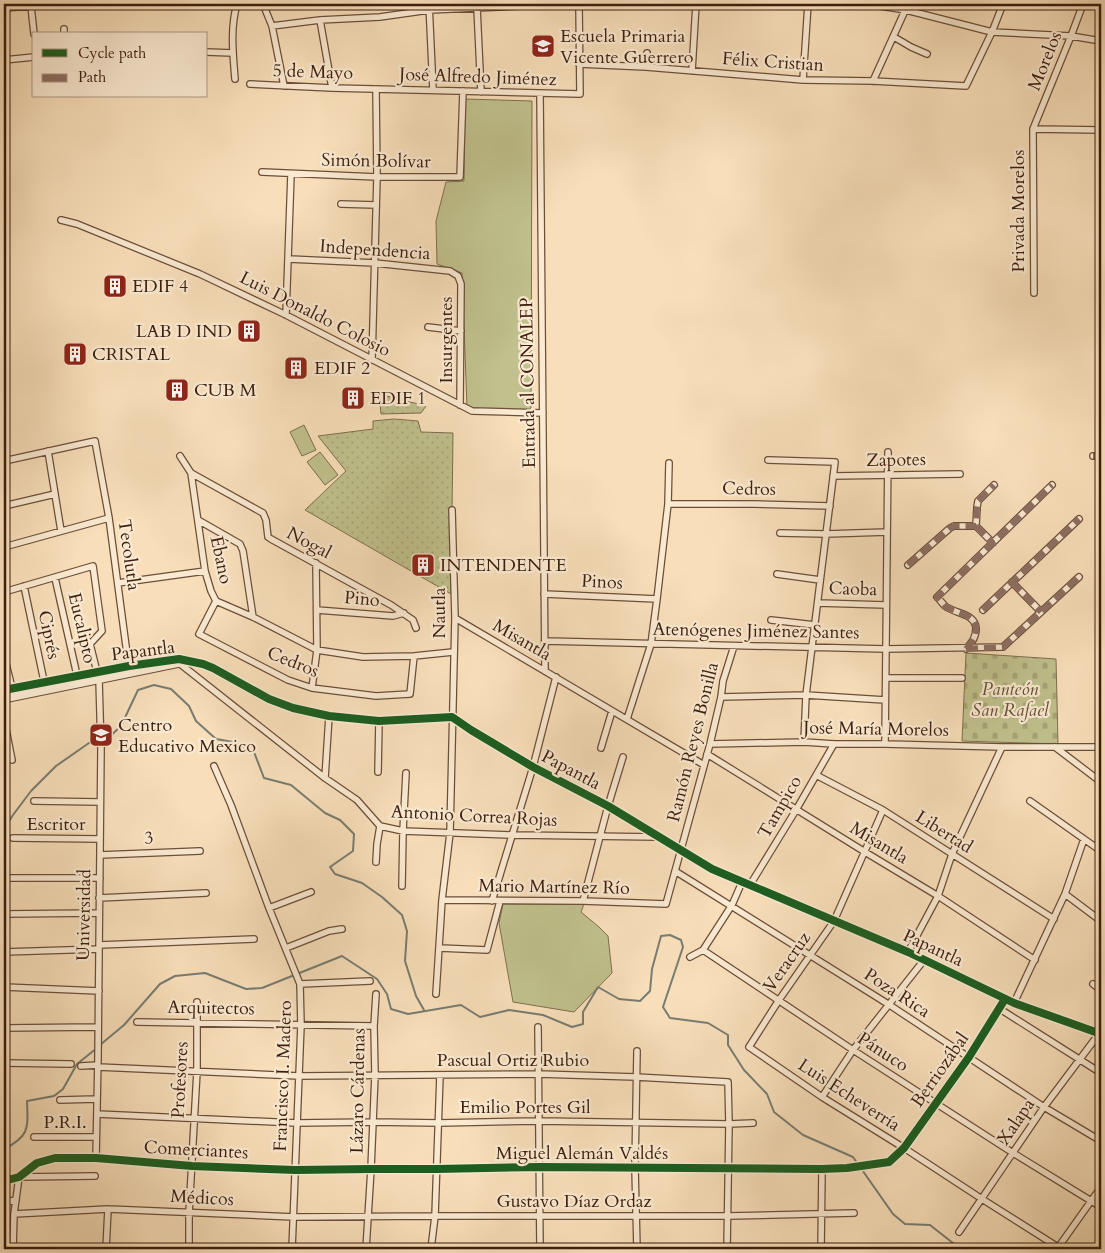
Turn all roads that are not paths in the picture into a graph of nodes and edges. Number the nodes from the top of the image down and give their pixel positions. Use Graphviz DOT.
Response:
graph roads {
  1 [pos="44,4"];
  2 [pos="110,4"];
  3 [pos="237,4"];
  4 [pos="263,4"];
  5 [pos="566,4"];
  6 [pos="579,4"];
  7 [pos="696,4"];
  8 [pos="808,4"];
  9 [pos="867,4"];
  10 [pos="1003,4"];
  11 [pos="1083,4"];
  12 [pos="31,6"];
  13 [pos="429,7"];
  14 [pos="907,7"];
  15 [pos="4,8"];
  16 [pos="477,8"];
  17 [pos="320,20"];
  18 [pos="272,26"];
  19 [pos="34,32"];
  20 [pos="992,32"];
  21 [pos="1071,36"];
  22 [pos="894,37"];
  23 [pos="1101,41"];
  24 [pos="208,52"];
  25 [pos="233,53"];
  26 [pos="647,53"];
  27 [pos="926,54"];
  28 [pos="32,57"];
  29 [pos="4,60"];
  30 [pos="580,64"];
  31 [pos="646,67"];
  32 [pos="692,71"];
  33 [pos="235,79"];
  34 [pos="802,80"];
  35 [pos="873,81"];
  36 [pos="250,84"];
  37 [pos="284,86"];
  38 [pos="332,88"];
  39 [pos="376,89"];
  40 [pos="433,90"];
  41 [pos="463,91"];
  42 [pos="481,92"];
  43 [pos="540,94"];
  44 [pos="1033,128"];
  45 [pos="1098,130"];
  46 [pos="262,172"];
  47 [pos="291,174"];
  48 [pos="377,177"];
  49 [pos="341,204"];
  50 [pos="376,205"];
  51 [pos="61,220"];
  52 [pos="289,259"];
  53 [pos="375,263"];
  54 [pos="458,276"];
  55 [pos="1034,293"];
  56 [pos="286,315"];
  57 [pos="428,328"];
  58 [pos="461,331"];
  59 [pos="372,360"];
  60 [pos="460,405"];
  61 [pos="543,413"];
  62 [pos="48,451"];
  63 [pos="888,452"];
  64 [pos="180,456"];
  65 [pos="1093,456"];
  66 [pos="1101,456"];
  67 [pos="768,460"];
  68 [pos="4,461"];
  69 [pos="669,463"];
  70 [pos="191,474"];
  71 [pos="960,474"];
  72 [pos="888,475"];
  73 [pos="833,476"];
  74 [pos="994,485"];
  75 [pos="1052,485"];
  76 [pos="55,494"];
  77 [pos="668,504"];
  78 [pos="4,506"];
  79 [pos="830,506"];
  80 [pos="452,510"];
  81 [pos="109,518"];
  82 [pos="1079,519"];
  83 [pos="198,520"];
  84 [pos="976,526"];
  85 [pos="61,531"];
  86 [pos="887,532"];
  87 [pos="780,533"];
  88 [pos="826,534"];
  89 [pos="993,543"];
  90 [pos="4,547"];
  91 [pos="316,563"];
  92 [pos="908,565"];
  93 [pos="205,571"];
  94 [pos="777,574"];
  95 [pos="1079,577"];
  96 [pos="55,578"];
  97 [pos="820,580"];
  98 [pos="1012,582"];
  99 [pos="118,583"];
  100 [pos="24,586"];
  101 [pos="4,592"];
  102 [pos="544,594"];
  103 [pos="657,599"];
  104 [pos="216,601"];
  105 [pos="818,602"];
  106 [pos="886,605"];
  107 [pos="317,610"];
  108 [pos="983,610"];
  109 [pos="1041,612"];
  110 [pos="404,613"];
  111 [pos="254,618"];
  112 [pos="454,618"];
  113 [pos="772,620"];
  114 [pos="815,625"];
  115 [pos="416,628"];
  116 [pos="545,641"];
  117 [pos="651,644"];
  118 [pos="734,646"];
  119 [pos="812,648"];
  120 [pos="886,649"];
  121 [pos="966,649"];
  122 [pos="317,650"];
  123 [pos="453,652"];
  124 [pos="4,656"];
  125 [pos="414,656"];
  126 [pos="181,661"];
  127 [pos="203,664"];
  128 [pos="130,670"];
  129 [pos="545,671"];
  130 [pos="193,674"];
  131 [pos="77,676"];
  132 [pos="98,676"];
  133 [pos="556,678"];
  134 [pos="886,678"];
  135 [pos="962,678"];
  136 [pos="44,682"];
  137 [pos="79,684"];
  138 [pos="12,688"];
  139 [pos="312,688"];
  140 [pos="4,690"];
  141 [pos="46,690"];
  142 [pos="806,695"];
  143 [pos="722,697"];
  144 [pos="4,699"];
  145 [pos="885,700"];
  146 [pos="612,711"];
  147 [pos="329,716"];
  148 [pos="452,717"];
  149 [pos="4,719"];
  150 [pos="627,719"];
  151 [pos="379,721"];
  152 [pos="804,742"];
  153 [pos="710,744"];
  154 [pos="834,744"];
  155 [pos="885,744"];
  156 [pos="1002,747"];
  157 [pos="1055,747"];
  158 [pos="1101,747"];
  159 [pos="600,748"];
  160 [pos="708,754"];
  161 [pos="622,757"];
  162 [pos="12,760"];
  163 [pos="704,764"];
  164 [pos="214,766"];
  165 [pos="533,767"];
  166 [pos="378,772"];
  167 [pos="406,773"];
  168 [pos="816,775"];
  169 [pos="325,778"];
  170 [pos="1101,782"];
  171 [pos="34,801"];
  172 [pos="1030,801"];
  173 [pos="100,802"];
  174 [pos="608,806"];
  175 [pos="796,810"];
  176 [pos="882,810"];
  177 [pos="380,826"];
  178 [pos="403,831"];
  179 [pos="450,833"];
  180 [pos="513,835"];
  181 [pos="600,837"];
  182 [pos="658,837"];
  183 [pos="13,838"];
  184 [pos="100,839"];
  185 [pos="1084,839"];
  186 [pos="681,850"];
  187 [pos="200,851"];
  188 [pos="1101,851"];
  189 [pos="865,852"];
  190 [pos="952,854"];
  191 [pos="100,855"];
  192 [pos="376,862"];
  193 [pos="675,871"];
  194 [pos="4,878"];
  195 [pos="100,878"];
  196 [pos="742,882"];
  197 [pos="750,885"];
  198 [pos="402,886"];
  199 [pos="311,892"];
  200 [pos="206,893"];
  201 [pos="1065,894"];
  202 [pos="938,896"];
  203 [pos="100,898"];
  204 [pos="442,900"];
  205 [pos="492,900"];
  206 [pos="500,901"];
  207 [pos="583,901"];
  208 [pos="666,904"];
  209 [pos="732,905"];
  210 [pos="269,908"];
  211 [pos="99,913"];
  212 [pos="4,914"];
  213 [pos="1054,919"];
  214 [pos="834,921"];
  215 [pos="1101,921"];
  216 [pos="342,929"];
  217 [pos="254,939"];
  218 [pos="99,947"];
  219 [pos="286,948"];
  220 [pos="439,948"];
  221 [pos="703,950"];
  222 [pos="4,952"];
  223 [pos="908,952"];
  224 [pos="810,956"];
  225 [pos="690,957"];
  226 [pos="924,960"];
  227 [pos="1035,960"];
  228 [pos="299,981"];
  229 [pos="370,981"];
  230 [pos="1093,984"];
  231 [pos="4,987"];
  232 [pos="1101,990"];
  233 [pos="98,991"];
  234 [pos="376,994"];
  235 [pos="436,994"];
  236 [pos="1005,999"];
  237 [pos="778,1000"];
  238 [pos="197,1002"];
  239 [pos="1014,1003"];
  240 [pos="888,1004"];
  241 [pos="1000,1009"];
  242 [pos="137,1022"];
  243 [pos="198,1023"];
  244 [pos="301,1025"];
  245 [pos="374,1026"];
  246 [pos="98,1027"];
  247 [pos="538,1027"];
  248 [pos="4,1028"];
  249 [pos="1101,1033"];
  250 [pos="748,1047"];
  251 [pos="853,1050"];
  252 [pos="637,1051"];
  253 [pos="969,1057"];
  254 [pos="1081,1059"];
  255 [pos="4,1063"];
  256 [pos="71,1064"];
  257 [pos="81,1066"];
  258 [pos="98,1066"];
  259 [pos="197,1071"];
  260 [pos="1101,1073"];
  261 [pos="539,1074"];
  262 [pos="375,1075"];
  263 [pos="440,1075"];
  264 [pos="299,1076"];
  265 [pos="636,1077"];
  266 [pos="822,1097"];
  267 [pos="97,1099"];
  268 [pos="60,1100"];
  269 [pos="935,1103"];
  270 [pos="1044,1107"];
  271 [pos="97,1114"];
  272 [pos="194,1118"];
  273 [pos="539,1121"];
  274 [pos="372,1122"];
  275 [pos="636,1122"];
  276 [pos="297,1123"];
  277 [pos="439,1123"];
  278 [pos="753,1123"];
  279 [pos="728,1124"];
  280 [pos="34,1137"];
  281 [pos="96,1137"];
  282 [pos="1101,1141"];
  283 [pos="904,1148"];
  284 [pos="1013,1153"];
  285 [pos="96,1158"];
  286 [pos="868,1165"];
  287 [pos="192,1166"];
  288 [pos="540,1168"];
  289 [pos="634,1168"];
  290 [pos="727,1168"];
  291 [pos="371,1169"];
  292 [pos="822,1169"];
  293 [pos="295,1170"];
  294 [pos="437,1170"];
  295 [pos="95,1176"];
  296 [pos="19,1177"];
  297 [pos="4,1181"];
  298 [pos="1101,1187"];
  299 [pos="982,1199"];
  300 [pos="16,1200"];
  301 [pos="1092,1200"];
  302 [pos="4,1202"];
  303 [pos="1101,1206"];
  304 [pos="108,1210"];
  305 [pos="190,1213"];
  306 [pos="854,1213"];
  307 [pos="14,1214"];
  308 [pos="821,1214"];
  309 [pos="435,1216"];
  310 [pos="540,1216"];
  311 [pos="635,1216"];
  312 [pos="728,1216"];
  313 [pos="368,1217"];
  314 [pos="294,1218"];
  315 [pos="959,1232"];
  316 [pos="13,1248"];
  317 [pos="106,1248"];
  318 [pos="5,1249"];
  319 [pos="61,1249"];
  320 [pos="189,1249"];
  321 [pos="292,1249"];
  322 [pos="366,1249"];
  323 [pos="431,1249"];
  324 [pos="540,1249"];
  325 [pos="637,1249"];
  326 [pos="727,1249"];
  327 [pos="821,1249"];
  328 [pos="1059,1249"];
  1 -- 2 [label="street"];
  1 -- 12 [label="street"];
  3 -- 25 [label="street"];
  4 -- 18 [label="street"];
  5 -- 16 [label="street"];
  6 -- 30 [label="street"];
  7 -- 32 [label="street"];
  8 -- 34 [label="street"];
  9 -- 14 [label="street"];
  10 -- 20 [label="street"];
  11 -- 21 [label="street, Morelos"];
  12 -- 15 [label="street"];
  12 -- 19 [label="street"];
  13 -- 16 [label="street"];
  13 -- 17 [label="street"];
  13 -- 40 [label="street"];
  14 -- 20 [label="street"];
  14 -- 22 [label="street"];
  16 -- 42 [label="street"];
  17 -- 18 [label="street"];
  17 -- 38 [label="street"];
  18 -- 37 [label="street"];
  20 -- 21 [label="street"];
  20 -- 35 [label="street, Félix Cristian"];
  21 -- 23 [label="street"];
  21 -- 44 [label="street, Morelos"];
  22 -- 27 [label="street"];
  22 -- 35 [label="street"];
  24 -- 25 [label="street"];
  25 -- 33 [label="street"];
  26 -- 31 [label="street"];
  28 -- 29 [label="street"];
  30 -- 31 [label="street, Félix Cristian"];
  30 -- 43 [label="street, José Alfredo Jiménez"];
  31 -- 32 [label="street, Félix Cristian"];
  32 -- 34 [label="street, Félix Cristian"];
  34 -- 35 [label="street, Félix Cristian"];
  36 -- 37 [label="street, 5 de Mayo"];
  37 -- 38 [label="street, 5 de Mayo"];
  38 -- 39 [label="street, 5 de Mayo"];
  39 -- 40 [label="street, José Alfredo Jiménez"];
  39 -- 48 [label="street"];
  40 -- 41 [label="street, José Alfredo Jiménez"];
  41 -- 42 [label="street, José Alfredo Jiménez"];
  41 -- 48 [label="street, Simón Bolívar"];
  42 -- 43 [label="street, José Alfredo Jiménez"];
  43 -- 61 [label="street, Entrada al CONALEP"];
  44 -- 45 [label="street"];
  44 -- 55 [label="street, Privada Morelos"];
  46 -- 47 [label="street, Simón Bolívar"];
  47 -- 48 [label="street, Simón Bolívar"];
  47 -- 52 [label="street"];
  48 -- 50 [label="street"];
  49 -- 50 [label="street"];
  50 -- 53 [label="street"];
  51 -- 56 [label="street, Luis Donaldo Colosio"];
  52 -- 53 [label="street, Independencia"];
  52 -- 56 [label="street"];
  53 -- 54 [label="street, Independencia"];
  53 -- 59 [label="street"];
  54 -- 58 [label="street, Insurgentes"];
  56 -- 59 [label="street, Luis Donaldo Colosio"];
  57 -- 58 [label="street"];
  58 -- 60 [label="street, Insurgentes"];
  59 -- 60 [label="street, Luis Donaldo Colosio"];
  60 -- 61 [label="street, Luis Donaldo Colosio"];
  61 -- 102 [label="street, Entrada al CONALEP"];
  62 -- 68 [label="street"];
  62 -- 76 [label="street"];
  62 -- 81 [label="street, Tecolutla"];
  63 -- 72 [label="street"];
  64 -- 70 [label="street, Nogal"];
  65 -- 66 [label="street"];
  67 -- 73 [label="street"];
  69 -- 77 [label="street"];
  70 -- 83 [label="street, Ébano"];
  70 -- 91 [label="street, Nogal"];
  71 -- 72 [label="street, Zapotes"];
  72 -- 73 [label="street, Zapotes"];
  72 -- 86 [label="street"];
  73 -- 79 [label="street"];
  74 -- 84 [label="street"];
  75 -- 89 [label="street"];
  76 -- 78 [label="street"];
  76 -- 85 [label="street"];
  77 -- 79 [label="street, Cedros"];
  77 -- 103 [label="street"];
  79 -- 88 [label="street"];
  80 -- 112 [label="street, Nautla"];
  81 -- 85 [label="street"];
  81 -- 99 [label="street, Tecolutla"];
  82 -- 98 [label="street"];
  83 -- 93 [label="street, Ébano"];
  83 -- 111 [label="street"];
  84 -- 89 [label="street"];
  84 -- 92 [label="street"];
  85 -- 90 [label="street"];
  86 -- 88 [label="street"];
  86 -- 106 [label="street"];
  87 -- 88 [label="street"];
  88 -- 97 [label="street"];
  89 -- 121 [label="street"];
  91 -- 107 [label="street"];
  91 -- 110 [label="street, Nogal"];
  93 -- 99 [label="street"];
  93 -- 104 [label="street, Ébano"];
  94 -- 97 [label="street"];
  95 -- 109 [label="street, Atenógenes Jiménez Santes"];
  96 -- 100 [label="street"];
  96 -- 131 [label="street, Eucalipto"];
  96 -- 132 [label="street, Universidad"];
  97 -- 105 [label="street"];
  98 -- 108 [label="street"];
  98 -- 109 [label="street"];
  99 -- 128 [label="street, Tecolutla"];
  100 -- 101 [label="street"];
  100 -- 136 [label="street, Ciprés"];
  102 -- 103 [label="street, Pinos"];
  102 -- 116 [label="street, Entrada al CONALEP"];
  103 -- 117 [label="street"];
  104 -- 111 [label="street, Ébano"];
  104 -- 139 [label="street, Cedros"];
  105 -- 106 [label="street, Caoba"];
  105 -- 114 [label="street"];
  106 -- 120 [label="street"];
  107 -- 110 [label="street, Pino"];
  107 -- 122 [label="street"];
  109 -- 121 [label="street, Atenógenes Jiménez Santes"];
  110 -- 115 [label="street, Nogal"];
  111 -- 122 [label="street, Ébano"];
  112 -- 123 [label="street, Nautla"];
  112 -- 129 [label="street, Misantla"];
  113 -- 114 [label="street"];
  114 -- 119 [label="street"];
  116 -- 117 [label="street, Atenógenes Jiménez Santes"];
  116 -- 129 [label="street, Entrada al CONALEP"];
  117 -- 118 [label="street, Atenógenes Jiménez Santes"];
  117 -- 150 [label="street"];
  118 -- 119 [label="street, Atenógenes Jiménez Santes"];
  118 -- 143 [label="street, Ramón Reyes Bonilla"];
  119 -- 120 [label="street, Atenógenes Jiménez Santes"];
  119 -- 142 [label="street"];
  120 -- 121 [label="street, Atenógenes Jiménez Santes"];
  120 -- 134 [label="street"];
  122 -- 125 [label="street, Ébano"];
  122 -- 139 [label="street"];
  123 -- 125 [label="street, Ébano"];
  123 -- 148 [label="street, Nautla"];
  124 -- 138 [label="street"];
  125 -- 139 [label="street, Cedros"];
  126 -- 127 [label="street, Papantla"];
  126 -- 128 [label="street, Papantla"];
  126 -- 130 [label="street, Antonio Correa Rojas"];
  127 -- 130 [label="street"];
  127 -- 147 [label="street, Papantla"];
  128 -- 132 [label="street, Papantla"];
  129 -- 133 [label="street, Misantla"];
  130 -- 169 [label="street, Antonio Correa Rojas"];
  131 -- 132 [label="street, Papantla"];
  131 -- 136 [label="street, Papantla"];
  131 -- 137 [label="street, Eucalipto"];
  132 -- 137 [label="street, Papantla"];
  132 -- 173 [label="street, Universidad"];
  133 -- 146 [label="street, Misantla"];
  133 -- 165 [label="street"];
  134 -- 135 [label="street"];
  134 -- 145 [label="street"];
  136 -- 138 [label="street, Papantla"];
  136 -- 141 [label="street, Ciprés"];
  137 -- 141 [label="street, Papantla"];
  138 -- 140 [label="street, Papantla"];
  141 -- 144 [label="street, Papantla"];
  142 -- 143 [label="street"];
  142 -- 145 [label="street"];
  142 -- 152 [label="street"];
  143 -- 153 [label="street, Ramón Reyes Bonilla"];
  145 -- 155 [label="street"];
  146 -- 150 [label="street, Misantla"];
  146 -- 159 [label="street"];
  147 -- 151 [label="street, Papantla"];
  147 -- 169 [label="street"];
  148 -- 151 [label="street, Papantla"];
  148 -- 165 [label="street, Papantla"];
  148 -- 179 [label="street, Nautla"];
  149 -- 162 [label="street"];
  150 -- 163 [label="street, Misantla"];
  151 -- 166 [label="street"];
  152 -- 153 [label="street, José María Morelos"];
  152 -- 154 [label="street, José María Morelos"];
  153 -- 160 [label="street, Ramón Reyes Bonilla"];
  154 -- 155 [label="street, José María Morelos"];
  154 -- 168 [label="street, Tampico"];
  155 -- 156 [label="street, José María Morelos"];
  156 -- 157 [label="street, José María Morelos"];
  156 -- 190 [label="street"];
  157 -- 158 [label="street, José María Morelos"];
  157 -- 170 [label="street"];
  160 -- 163 [label="street, Ramón Reyes Bonilla"];
  160 -- 175 [label="street, Misantla"];
  161 -- 174 [label="street"];
  163 -- 186 [label="street, Ramón Reyes Bonilla"];
  164 -- 210 [label="street, Francisco I. Madero"];
  165 -- 174 [label="street, Papantla"];
  165 -- 180 [label="street"];
  167 -- 178 [label="street"];
  168 -- 175 [label="street, Tampico"];
  168 -- 176 [label="street, Libertad"];
  169 -- 177 [label="street, Antonio Correa Rojas"];
  171 -- 173 [label="street"];
  172 -- 185 [label="street"];
  173 -- 184 [label="street, Universidad"];
  174 -- 181 [label="street"];
  174 -- 182 [label="street, Papantla"];
  175 -- 189 [label="street, Misantla"];
  175 -- 197 [label="street, Tampico"];
  176 -- 189 [label="street, Veracruz"];
  176 -- 190 [label="street, Libertad"];
  177 -- 178 [label="street, Antonio Correa Rojas"];
  177 -- 192 [label="street"];
  178 -- 179 [label="street, Antonio Correa Rojas"];
  178 -- 198 [label="street"];
  179 -- 180 [label="street, Antonio Correa Rojas"];
  179 -- 204 [label="street, Nautla"];
  180 -- 181 [label="street, Antonio Correa Rojas"];
  180 -- 205 [label="street"];
  181 -- 182 [label="street, Antonio Correa Rojas"];
  181 -- 207 [label="street"];
  182 -- 186 [label="street, Papantla"];
  183 -- 184 [label="street, Escritor"];
  184 -- 191 [label="street, Universidad"];
  185 -- 188 [label="street"];
  185 -- 201 [label="street"];
  186 -- 193 [label="street, Ramón Reyes Bonilla"];
  186 -- 196 [label="street, Papantla"];
  187 -- 191 [label="street, 3"];
  189 -- 202 [label="street, Misantla"];
  189 -- 214 [label="street, Veracruz"];
  190 -- 202 [label="street"];
  190 -- 213 [label="street, Libertad"];
  191 -- 195 [label="street, Universidad"];
  193 -- 208 [label="street, Ramón Reyes Bonilla"];
  193 -- 209 [label="street, Poza Rica"];
  194 -- 195 [label="street"];
  195 -- 203 [label="street, Universidad"];
  196 -- 197 [label="street, Papantla"];
  196 -- 209 [label="street"];
  197 -- 214 [label="street, Papantla"];
  199 -- 210 [label="street"];
  200 -- 203 [label="street"];
  201 -- 213 [label="street"];
  201 -- 215 [label="street"];
  202 -- 223 [label="street"];
  202 -- 227 [label="street, Misantla"];
  203 -- 211 [label="street, Universidad"];
  204 -- 205 [label="street, Mario Martínez Río"];
  204 -- 220 [label="street, Nautla"];
  205 -- 206 [label="street, Mario Martínez Río"];
  206 -- 207 [label="street, Mario Martínez Río"];
  206 -- 220 [label="street"];
  207 -- 208 [label="street, Mario Martínez Río"];
  209 -- 221 [label="street"];
  209 -- 224 [label="street, Poza Rica"];
  210 -- 219 [label="street, Francisco I. Madero"];
  211 -- 212 [label="street"];
  211 -- 218 [label="street, Universidad"];
  213 -- 227 [label="street"];
  214 -- 223 [label="street, Papantla"];
  214 -- 224 [label="street, Veracruz"];
  216 -- 219 [label="street"];
  217 -- 218 [label="street"];
  218 -- 222 [label="street"];
  218 -- 233 [label="street, Universidad"];
  219 -- 228 [label="street, Francisco I. Madero"];
  220 -- 235 [label="street, Nautla"];
  221 -- 225 [label="street"];
  221 -- 237 [label="street, Pánuco"];
  223 -- 226 [label="street, Papantla"];
  224 -- 237 [label="street, Veracruz"];
  224 -- 240 [label="street, Poza Rica"];
  226 -- 236 [label="street, Papantla"];
  226 -- 240 [label="street"];
  227 -- 239 [label="street"];
  228 -- 229 [label="street"];
  228 -- 244 [label="street, Francisco I. Madero"];
  230 -- 232 [label="street"];
  231 -- 233 [label="street"];
  233 -- 246 [label="street, Universidad"];
  234 -- 245 [label="street, Lázaro Cárdenas"];
  236 -- 239 [label="street, Papantla"];
  236 -- 241 [label="street, Berriozábal"];
  237 -- 250 [label="street, Veracruz"];
  237 -- 251 [label="street, Pánuco"];
  238 -- 243 [label="street, Profesores"];
  239 -- 249 [label="street, Papantla"];
  240 -- 251 [label="street"];
  240 -- 253 [label="street, Poza Rica"];
  241 -- 253 [label="street, Berriozábal"];
  241 -- 254 [label="street"];
  242 -- 243 [label="street, Arquitectos"];
  243 -- 244 [label="street, Arquitectos"];
  243 -- 259 [label="street, Profesores"];
  244 -- 245 [label="street, Arquitectos"];
  244 -- 264 [label="street, Francisco I. Madero"];
  245 -- 262 [label="street, Lázaro Cárdenas"];
  246 -- 248 [label="street"];
  246 -- 258 [label="street, Universidad"];
  247 -- 261 [label="street"];
  249 -- 254 [label="street, Xalapa"];
  250 -- 266 [label="street, Luis Echeverría"];
  251 -- 266 [label="street"];
  251 -- 269 [label="street, Pánuco"];
  252 -- 265 [label="street"];
  253 -- 269 [label="street, Berriozábal"];
  253 -- 270 [label="street, Poza Rica"];
  254 -- 260 [label="street"];
  254 -- 270 [label="street, Xalapa"];
  255 -- 256 [label="street"];
  257 -- 258 [label="street, Pascual Ortiz Rubio"];
  258 -- 259 [label="street, Pascual Ortiz Rubio"];
  258 -- 267 [label="street, Universidad"];
  259 -- 264 [label="street, Pascual Ortiz Rubio"];
  259 -- 272 [label="street, Profesores"];
  261 -- 263 [label="street, Pascual Ortiz Rubio"];
  261 -- 265 [label="street, Pascual Ortiz Rubio"];
  261 -- 273 [label="street"];
  262 -- 263 [label="street, Pascual Ortiz Rubio"];
  262 -- 264 [label="street, Pascual Ortiz Rubio"];
  262 -- 274 [label="street, Lázaro Cárdenas"];
  263 -- 277 [label="street"];
  264 -- 276 [label="street, Francisco I. Madero"];
  265 -- 275 [label="street"];
  265 -- 279 [label="street, Pascual Ortiz Rubio"];
  266 -- 283 [label="street, Luis Echeverría"];
  267 -- 268 [label="street"];
  267 -- 271 [label="street, Universidad"];
  269 -- 283 [label="street, Berriozábal"];
  269 -- 284 [label="street, Pánuco"];
  270 -- 282 [label="street, Poza Rica"];
  270 -- 284 [label="street, Xalapa"];
  271 -- 272 [label="street, Emilio Portes Gil"];
  271 -- 281 [label="street, Universidad"];
  272 -- 276 [label="street, Emilio Portes Gil"];
  272 -- 287 [label="street, Profesores"];
  273 -- 275 [label="street, Emilio Portes Gil"];
  273 -- 277 [label="street, Emilio Portes Gil"];
  273 -- 288 [label="street"];
  274 -- 276 [label="street, Emilio Portes Gil"];
  274 -- 277 [label="street, Emilio Portes Gil"];
  274 -- 291 [label="street, Lázaro Cárdenas"];
  275 -- 279 [label="street, Emilio Portes Gil"];
  275 -- 289 [label="street"];
  276 -- 293 [label="street, Francisco I. Madero"];
  277 -- 294 [label="street"];
  278 -- 279 [label="street, Emilio Portes Gil"];
  279 -- 290 [label="street"];
  280 -- 281 [label="street, P.R.I."];
  281 -- 285 [label="street, Universidad"];
  283 -- 286 [label="street, Berriozábal"];
  283 -- 299 [label="street, Luis Echeverría"];
  284 -- 299 [label="street, Xalapa"];
  284 -- 301 [label="street, Pánuco"];
  285 -- 287 [label="street, Comerciantes"];
  285 -- 296 [label="street, Comerciantes"];
  286 -- 292 [label="street, Miguel Alemán Valdés"];
  287 -- 293 [label="street, Comerciantes"];
  287 -- 305 [label="street, Profesores"];
  288 -- 289 [label="street, Miguel Alemán Valdés"];
  288 -- 294 [label="street, Miguel Alemán Valdés"];
  288 -- 310 [label="street"];
  289 -- 290 [label="street, Miguel Alemán Valdés"];
  289 -- 311 [label="street"];
  290 -- 292 [label="street, Miguel Alemán Valdés"];
  290 -- 312 [label="street"];
  291 -- 293 [label="street, Miguel Alemán Valdés"];
  291 -- 294 [label="street, Miguel Alemán Valdés"];
  291 -- 313 [label="street, Lázaro Cárdenas"];
  292 -- 308 [label="street"];
  293 -- 314 [label="street, Francisco I. Madero"];
  294 -- 309 [label="street"];
  295 -- 296 [label="street"];
  296 -- 297 [label="street"];
  296 -- 300 [label="street"];
  298 -- 301 [label="street"];
  299 -- 315 [label="street, Xalapa"];
  299 -- 328 [label="street, Luis Echeverría"];
  300 -- 302 [label="street"];
  300 -- 307 [label="street"];
  301 -- 303 [label="street, Pánuco"];
  301 -- 328 [label="street"];
  304 -- 305 [label="street, Médicos"];
  304 -- 307 [label="street, Médicos"];
  304 -- 317 [label="street"];
  305 -- 314 [label="street, Médicos"];
  305 -- 320 [label="street, Profesores"];
  306 -- 308 [label="street, Gustavo Díaz Ordaz"];
  307 -- 316 [label="street"];
  308 -- 312 [label="street, Gustavo Díaz Ordaz"];
  308 -- 327 [label="street"];
  309 -- 310 [label="street, Gustavo Díaz Ordaz"];
  309 -- 313 [label="street, Gustavo Díaz Ordaz"];
  309 -- 323 [label="street"];
  310 -- 311 [label="street, Gustavo Díaz Ordaz"];
  310 -- 324 [label="street"];
  311 -- 312 [label="street, Gustavo Díaz Ordaz"];
  311 -- 325 [label="street"];
  312 -- 326 [label="street"];
  313 -- 314 [label="street, Gustavo Díaz Ordaz"];
  313 -- 322 [label="street, Lázaro Cárdenas"];
  314 -- 321 [label="street, Francisco I. Madero"];
  316 -- 318 [label="street"];
  317 -- 319 [label="street"];
}
